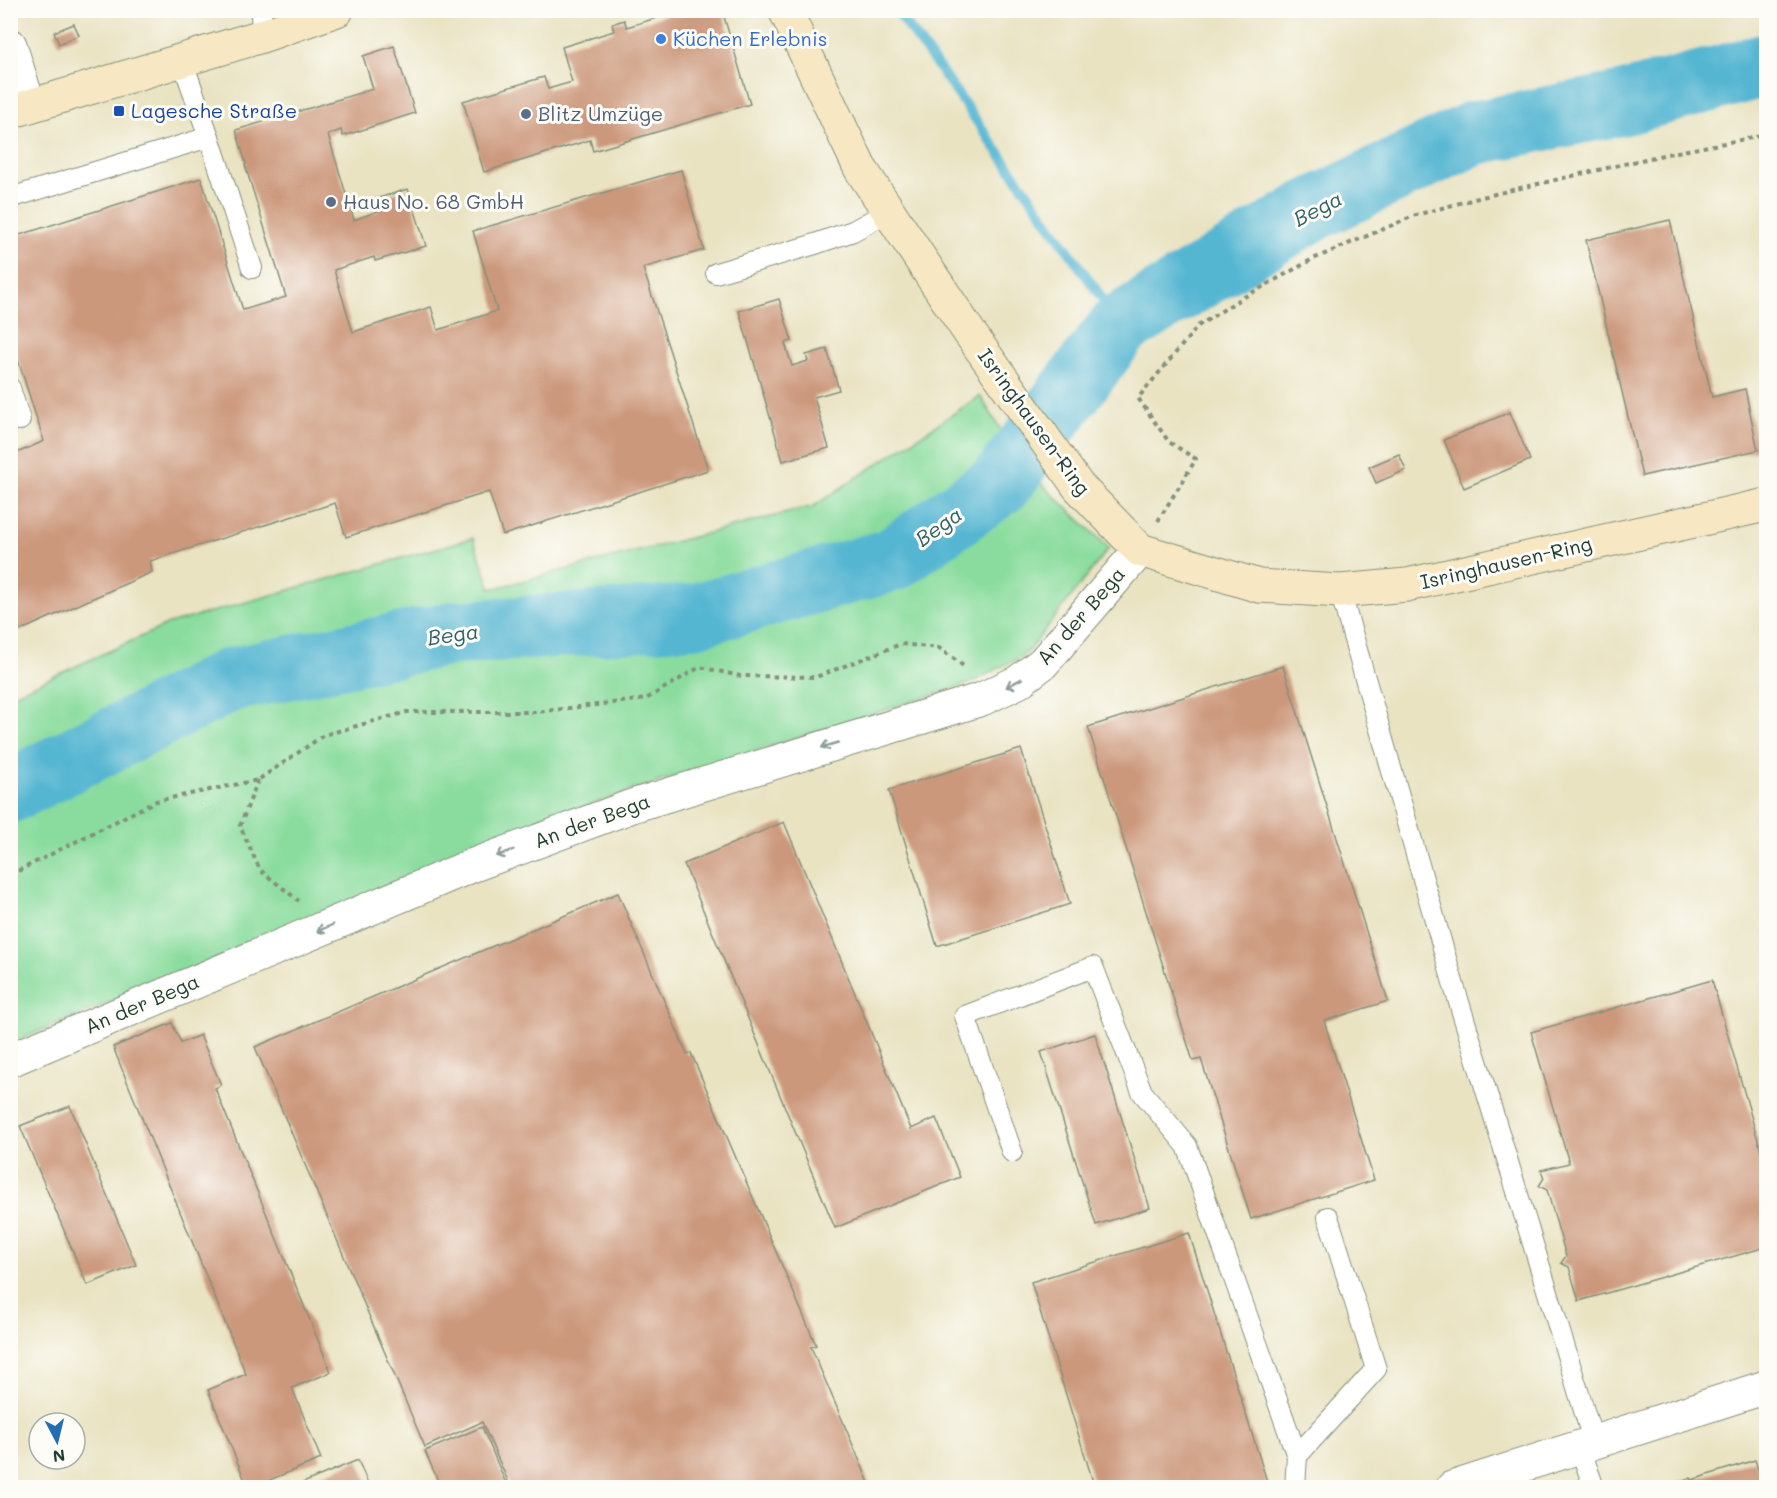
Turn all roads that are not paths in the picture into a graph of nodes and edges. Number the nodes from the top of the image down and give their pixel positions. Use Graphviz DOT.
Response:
graph roads {
  1 [pos="337,10"];
  2 [pos="784,10"];
  3 [pos="262,23"];
  4 [pos="10,45"];
  5 [pos="182,60"];
  6 [pos="20,109"];
  7 [pos="209,137"];
  8 [pos="10,198"];
  9 [pos="889,211"];
  10 [pos="252,268"];
  11 [pos="716,273"];
  12 [pos="10,388"];
  13 [pos="20,420"];
  14 [pos="1767,505"];
  15 [pos="1140,550"];
  16 [pos="1340,591"];
  17 [pos="10,1060"];
  18 [pos="1012,1152"];
  19 [pos="1328,1218"];
  20 [pos="1767,1387"];
  21 [pos="1587,1445"];
  22 [pos="1296,1456"];
  23 [pos="1295,1488"];
  24 [pos="1452,1488"];
  25 [pos="1594,1488"];
  1 -- 3 [label="street"];
  2 -- 9 [label="street, Isringhausen-Ring"];
  3 -- 5 [label="street"];
  4 -- 6 [label="street"];
  5 -- 6 [label="street"];
  5 -- 7 [label="lane"];
  7 -- 8 [label="lane"];
  7 -- 10 [label="lane"];
  9 -- 11 [label="lane"];
  9 -- 15 [label="street, Isringhausen-Ring"];
  12 -- 13 [label="lane"];
  14 -- 16 [label="street, Isringhausen-Ring"];
  15 -- 16 [label="street, Isringhausen-Ring"];
  15 -- 17 [label="street, An der Bega, one-way"];
  16 -- 21 [label="lane"];
  18 -- 22 [label="lane"];
  19 -- 22 [label="lane"];
  20 -- 21 [label="street"];
  21 -- 24 [label="street"];
  21 -- 25 [label="lane"];
  22 -- 23 [label="lane"];
}
